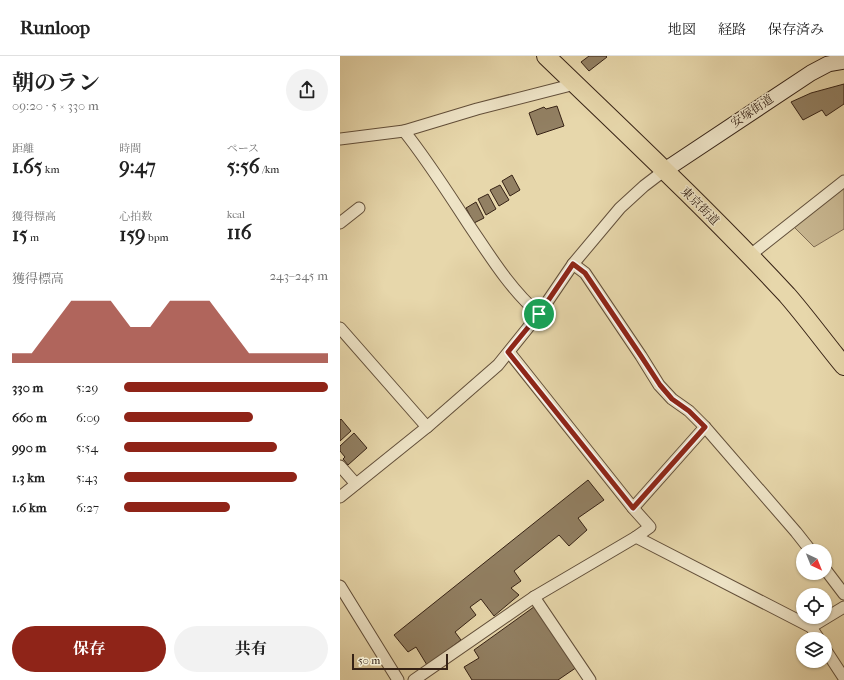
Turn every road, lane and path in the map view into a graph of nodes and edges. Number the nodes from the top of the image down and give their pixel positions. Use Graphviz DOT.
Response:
graph roads {
  1 [pos="554,59"];
  2 [pos="832,60"];
  3 [pos="844,61"];
  4 [pos="575,84"];
  5 [pos="404,131"];
  6 [pos="340,139"];
  7 [pos="665,170"];
  8 [pos="844,182"];
  9 [pos="358,208"];
  10 [pos="340,223"];
  11 [pos="749,256"];
  12 [pos="573,264"];
  13 [pos="539,314"];
  14 [pos="340,328"];
  15 [pos="508,352"];
  16 [pos="844,366"];
  17 [pos="427,427"];
  18 [pos="705,427"];
  19 [pos="340,466"];
  20 [pos="356,484"];
  21 [pos="340,497"];
  22 [pos="633,508"];
  23 [pos="636,537"];
  24 [pos="805,544"];
  25 [pos="832,578"];
  26 [pos="340,586"];
  27 [pos="844,594"];
  28 [pos="534,597"];
  29 [pos="844,607"];
  30 [pos="811,627"];
  31 [pos="814,632"];
  32 [pos="832,659"];
  33 [pos="844,678"];
  34 [pos="398,680"];
  35 [pos="414,680"];
  36 [pos="590,680"];
  1 -- 4 [label="highway, 東京街道"];
  2 -- 3 [label="main road, 安塚街道"];
  2 -- 7 [label="main road, 安塚街道"];
  4 -- 5 [label="street"];
  4 -- 7 [label="highway, 東京街道"];
  5 -- 6 [label="street"];
  5 -- 13 [label="street"];
  7 -- 11 [label="highway, 東京街道"];
  7 -- 12 [label="street"];
  8 -- 11 [label="street"];
  9 -- 10 [label="street"];
  11 -- 16 [label="highway, 東京街道"];
  12 -- 13 [label="street"];
  12 -- 18 [label="street"];
  13 -- 15 [label="street"];
  14 -- 17 [label="street"];
  15 -- 17 [label="street"];
  15 -- 22 [label="street"];
  17 -- 20 [label="street"];
  18 -- 22 [label="street"];
  18 -- 24 [label="street"];
  19 -- 20 [label="street"];
  20 -- 21 [label="street"];
  22 -- 23 [label="street"];
  23 -- 28 [label="street"];
  23 -- 30 [label="street"];
  25 -- 27 [label="street"];
  26 -- 34 [label="street"];
  28 -- 35 [label="street"];
  28 -- 36 [label="street"];
  29 -- 30 [label="street"];
  30 -- 31 [label="street"];
  32 -- 33 [label="street"];
}
